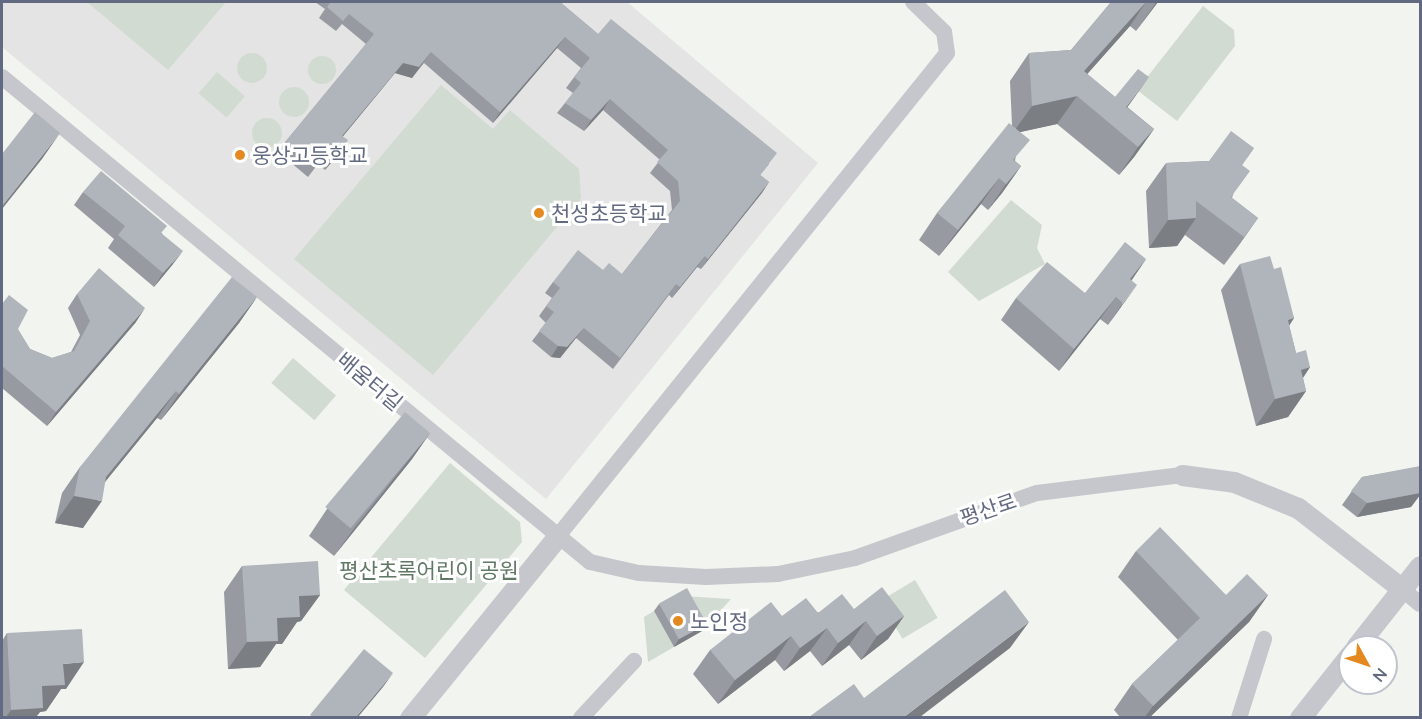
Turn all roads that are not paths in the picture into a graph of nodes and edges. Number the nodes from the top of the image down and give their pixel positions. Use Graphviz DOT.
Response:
graph roads {
  1 [pos="913,2"];
  2 [pos="2,77"];
  3 [pos="1182,475"];
  4 [pos="558,536"];
  5 [pos="1420,566"];
  6 [pos="1402,589"];
  7 [pos="1420,604"];
  8 [pos="1366,635"];
  9 [pos="1264,639"];
  10 [pos="633,661"];
  11 [pos="1338,670"];
  12 [pos="410,717"];
  13 [pos="581,717"];
  14 [pos="1239,717"];
  15 [pos="1300,717"];
  1 -- 4 [label="street"];
  2 -- 4 [label="street, 배움터길"];
  3 -- 4 [label="street, 평산로"];
  3 -- 6 [label="street, 평산로"];
  4 -- 12 [label="street"];
  5 -- 6 [label="street"];
  6 -- 7 [label="street, 평산로"];
  6 -- 8 [label="street"];
  9 -- 14 [label="street"];
  10 -- 13 [label="street"];
  11 -- 15 [label="street"];
}
